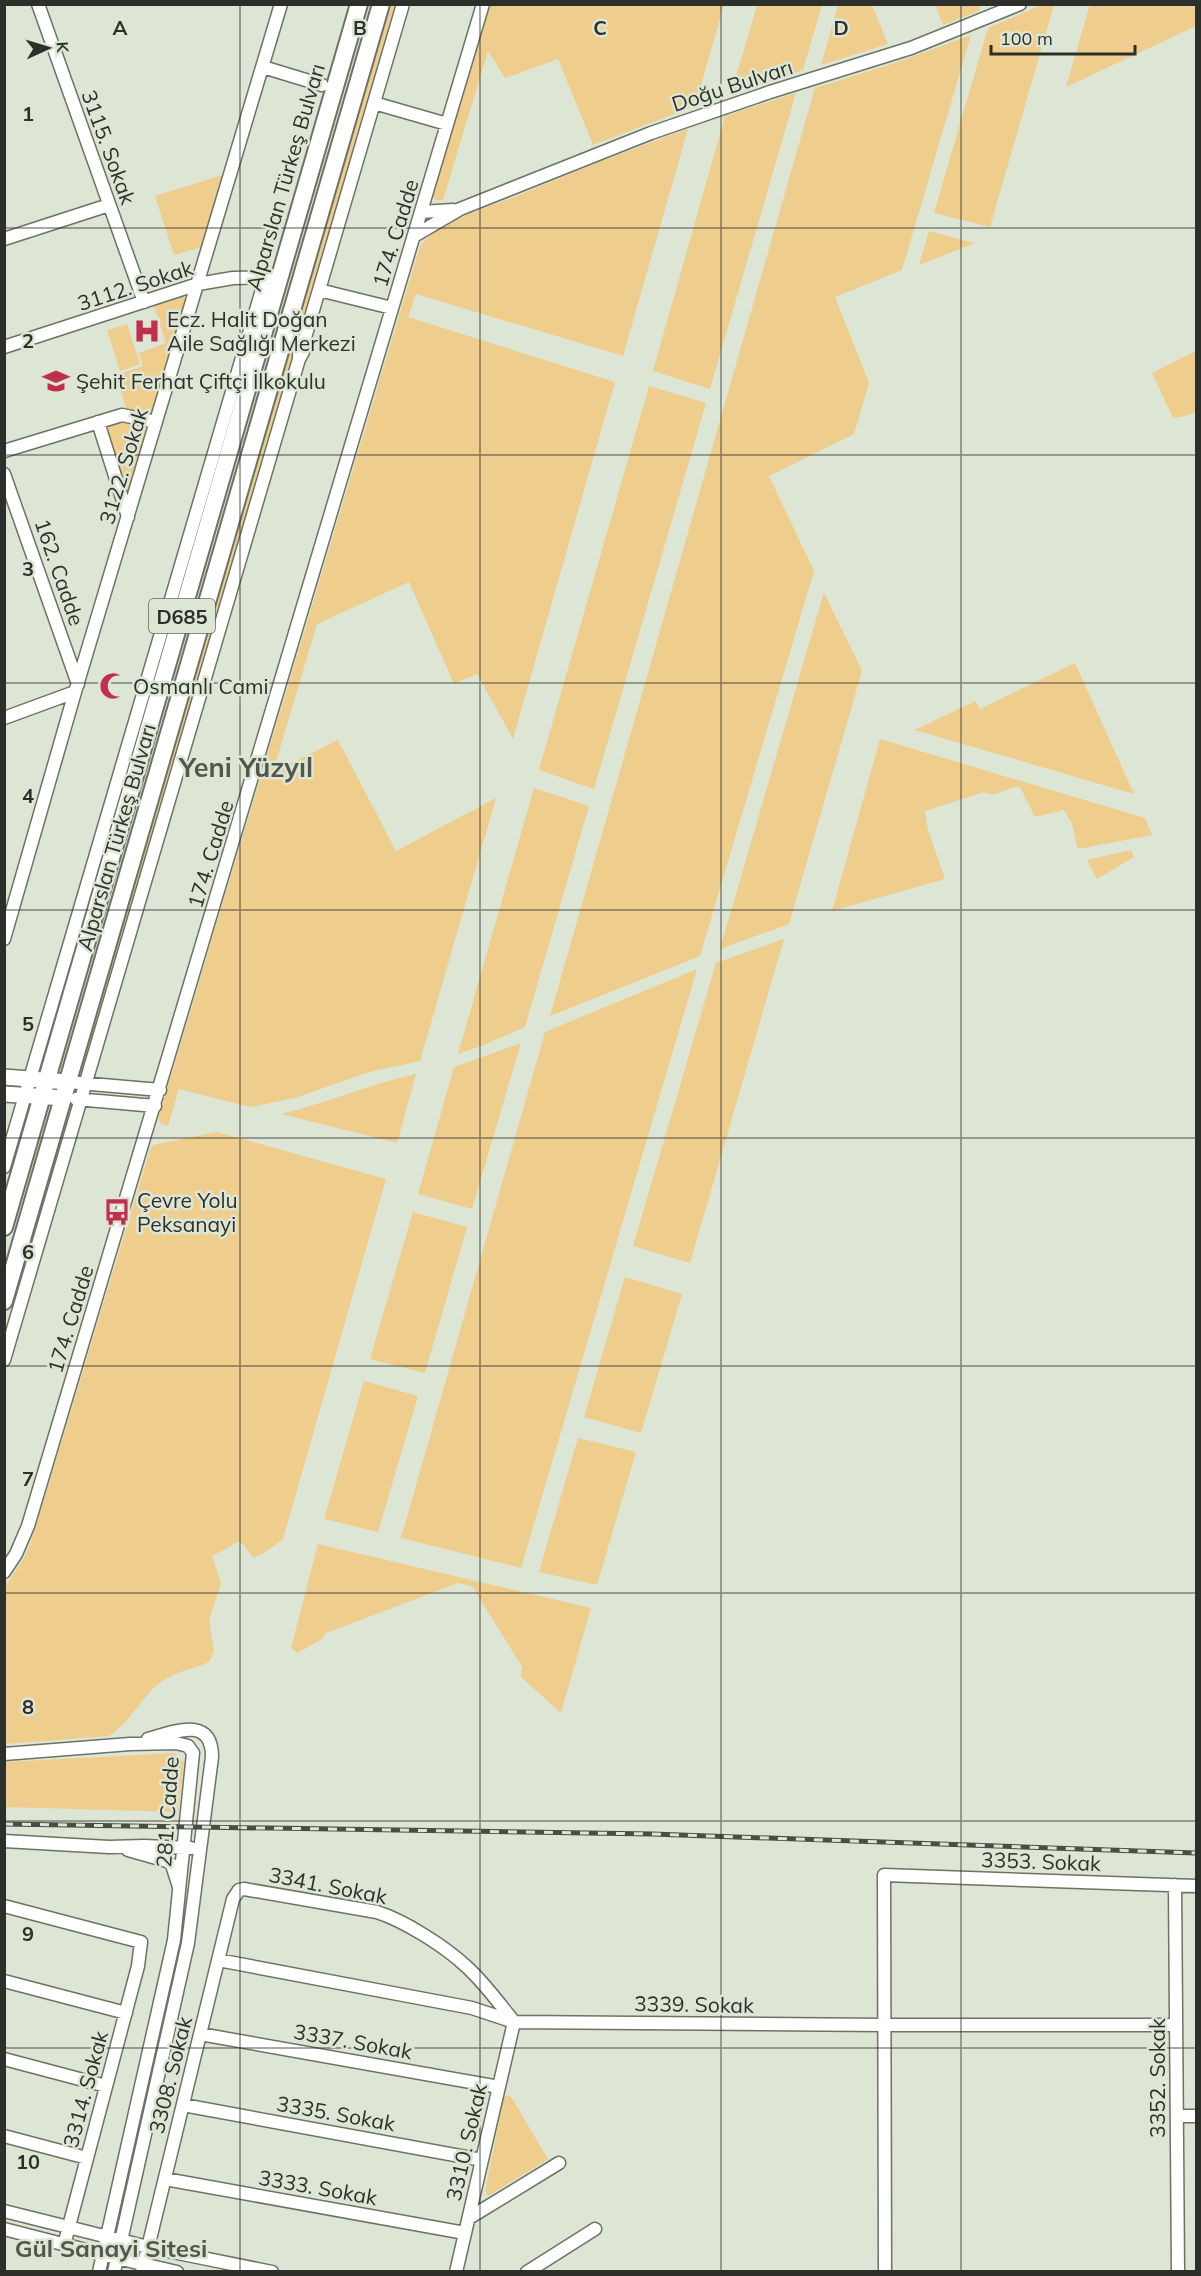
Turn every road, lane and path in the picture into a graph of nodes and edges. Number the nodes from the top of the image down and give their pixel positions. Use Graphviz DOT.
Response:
graph roads {
  1 [pos="38,4"];
  2 [pos="281,4"];
  3 [pos="359,4"];
  4 [pos="381,4"];
  5 [pos="403,4"];
  6 [pos="483,4"];
  7 [pos="1020,4"];
  8 [pos="263,67"];
  9 [pos="322,85"];
  10 [pos="374,103"];
  11 [pos="447,124"];
  12 [pos="110,205"];
  13 [pos="459,209"];
  14 [pos="421,212"];
  15 [pos="414,236"];
  16 [pos="4,239"];
  17 [pos="273,277"];
  18 [pos="198,284"];
  19 [pos="319,290"];
  20 [pos="144,302"];
  21 [pos="392,308"];
  22 [pos="4,347"];
  23 [pos="98,422"];
  24 [pos="156,422"];
  25 [pos="4,451"];
  26 [pos="4,474"];
  27 [pos="128,517"];
  28 [pos="77,688"];
  29 [pos="4,718"];
  30 [pos="4,939"];
  31 [pos="4,1077"];
  32 [pos="86,1084"];
  33 [pos="36,1088"];
  34 [pos="66,1090"];
  35 [pos="160,1090"];
  36 [pos="4,1094"];
  37 [pos="82,1100"];
  38 [pos="155,1106"];
  39 [pos="4,1167"];
  40 [pos="4,1227"];
  41 [pos="4,1301"];
  42 [pos="4,1360"];
  43 [pos="4,1572"];
  44 [pos="130,1744"];
  45 [pos="4,1754"];
  46 [pos="4,1841"];
  47 [pos="109,1847"];
  48 [pos="184,1847"];
  49 [pos="201,1848"];
  50 [pos="1175,1885"];
  51 [pos="1197,1886"];
  52 [pos="238,1890"];
  53 [pos="180,1892"];
  54 [pos="4,1906"];
  55 [pos="218,1960"];
  56 [pos="4,1981"];
  57 [pos="126,2013"];
  58 [pos="514,2022"];
  59 [pos="884,2025"];
  60 [pos="1176,2025"];
  61 [pos="200,2034"];
  62 [pos="4,2059"];
  63 [pos="106,2086"];
  64 [pos="499,2087"];
  65 [pos="183,2105"];
  66 [pos="1177,2116"];
  67 [pos="1197,2116"];
  68 [pos="4,2136"];
  69 [pos="87,2158"];
  70 [pos="482,2160"];
  71 [pos="559,2163"];
  72 [pos="165,2179"];
  73 [pos="4,2211"];
  74 [pos="469,2217"];
  75 [pos="68,2227"];
  76 [pos="4,2229"];
  77 [pos="594,2229"];
  78 [pos="465,2233"];
  79 [pos="107,2237"];
  80 [pos="121,2241"];
  81 [pos="64,2245"];
  82 [pos="148,2247"];
  83 [pos="103,2255"];
  84 [pos="117,2258"];
  85 [pos="143,2268"];
  86 [pos="99,2271"];
  87 [pos="114,2271"];
  88 [pos="177,2271"];
  89 [pos="272,2271"];
  90 [pos="456,2271"];
  91 [pos="527,2271"];
  92 [pos="885,2271"];
  93 [pos="1178,2271"];
  1 -- 12 [label="street, 3115. Sokak"];
  2 -- 8 [label="street, 3122. Sokak"];
  3 -- 17 [label="highway, Alparslan Türkeş Bulvarı / D685"];
  4 -- 34 [label="highway, Alparslan Türkeş Bulvarı / D685"];
  5 -- 10 [label="street"];
  6 -- 11 [label="street, 174. Cadde"];
  7 -- 13 [label="street, Doğu Bulvarı"];
  8 -- 9 [label="street"];
  8 -- 18 [label="street, 3122. Sokak"];
  10 -- 11 [label="street"];
  10 -- 19 [label="street"];
  11 -- 14 [label="street, 174. Cadde"];
  12 -- 16 [label="street"];
  12 -- 20 [label="street, 3115. Sokak"];
  13 -- 14 [label="street, Doğu Bulvarı"];
  13 -- 15 [label="street, Doğu Bulvarı"];
  14 -- 15 [label="street, 174. Cadde"];
  15 -- 21 [label="street, 174. Cadde"];
  17 -- 18 [label="street, 3112. Sokak"];
  17 -- 33 [label="highway, Alparslan Türkeş Bulvarı / D685"];
  18 -- 20 [label="street, 3112. Sokak"];
  18 -- 24 [label="street, 3122. Sokak"];
  19 -- 21 [label="street"];
  19 -- 32 [label="street"];
  20 -- 22 [label="street, 3112. Sokak"];
  21 -- 35 [label="street, 174. Cadde"];
  23 -- 24 [label="street"];
  23 -- 25 [label="street"];
  23 -- 27 [label="street"];
  24 -- 27 [label="street, 3122. Sokak"];
  26 -- 28 [label="street, 162. Cadde"];
  27 -- 28 [label="street, 3122. Sokak"];
  28 -- 29 [label="street"];
  28 -- 30 [label="street, 3122. Sokak"];
  31 -- 33 [label="main road"];
  32 -- 34 [label="street"];
  32 -- 35 [label="street"];
  32 -- 37 [label="street"];
  33 -- 34 [label="main road"];
  33 -- 36 [label="main road"];
  33 -- 39 [label="street"];
  33 -- 40 [label="highway, Alparslan Türkeş Bulvarı / D685"];
  34 -- 37 [label="street"];
  34 -- 41 [label="highway, Alparslan Türkeş Bulvarı / D685"];
  35 -- 38 [label="street, 174. Cadde"];
  37 -- 38 [label="street"];
  37 -- 42 [label="street"];
  38 -- 43 [label="street, 174. Cadde"];
  44 -- 45 [label="street"];
  44 -- 48 [label="street, 281. Cadde"];
  44 -- 49 [label="street, 281. Cadde"];
  46 -- 47 [label="street"];
  47 -- 48 [label="street"];
  47 -- 53 [label="street"];
  48 -- 49 [label="street"];
  48 -- 53 [label="street, 281. Cadde"];
  49 -- 80 [label="street, 281. Cadde"];
  50 -- 51 [label="street, 3353. Sokak"];
  50 -- 59 [label="street, 3353. Sokak"];
  50 -- 60 [label="street, 3352. Sokak"];
  52 -- 55 [label="street, 3308. Sokak"];
  52 -- 58 [label="street, 3341. Sokak"];
  53 -- 79 [label="street, 281. Cadde"];
  54 -- 57 [label="street, 3314. Sokak"];
  55 -- 58 [label="street, 3339. Sokak"];
  55 -- 61 [label="street, 3308. Sokak"];
  56 -- 57 [label="street"];
  57 -- 63 [label="street, 3314. Sokak"];
  58 -- 59 [label="street, 3339. Sokak"];
  58 -- 64 [label="street, 3310. Sokak"];
  59 -- 60 [label="street, 3339. Sokak"];
  59 -- 92 [label="street"];
  60 -- 66 [label="street, 3352. Sokak"];
  61 -- 64 [label="street, 3337. Sokak"];
  61 -- 65 [label="street, 3308. Sokak"];
  62 -- 63 [label="street"];
  63 -- 69 [label="street, 3314. Sokak"];
  64 -- 70 [label="street, 3310. Sokak"];
  65 -- 70 [label="street, 3335. Sokak"];
  65 -- 72 [label="street, 3308. Sokak"];
  66 -- 67 [label="street"];
  66 -- 93 [label="street, 3352. Sokak"];
  68 -- 69 [label="street"];
  69 -- 75 [label="street, 3314. Sokak"];
  70 -- 74 [label="street, 3310. Sokak"];
  71 -- 74 [label="street"];
  72 -- 78 [label="street, 3333. Sokak"];
  72 -- 82 [label="street, 3308. Sokak"];
  73 -- 75 [label="street"];
  74 -- 78 [label="street, 3310. Sokak"];
  75 -- 79 [label="street"];
  75 -- 81 [label="street, 3314. Sokak"];
  76 -- 81 [label="street"];
  77 -- 91 [label="street"];
  78 -- 90 [label="street, 3310. Sokak"];
  79 -- 80 [label="street"];
  79 -- 83 [label="street, 281. Cadde"];
  80 -- 82 [label="street"];
  80 -- 84 [label="street, 281. Cadde"];
  81 -- 83 [label="street"];
  82 -- 85 [label="street, 3308. Sokak"];
  82 -- 89 [label="street"];
  83 -- 84 [label="street"];
  83 -- 86 [label="street, 281. Cadde"];
  84 -- 85 [label="street"];
  84 -- 87 [label="street, 281. Cadde"];
  85 -- 88 [label="street"];
}
